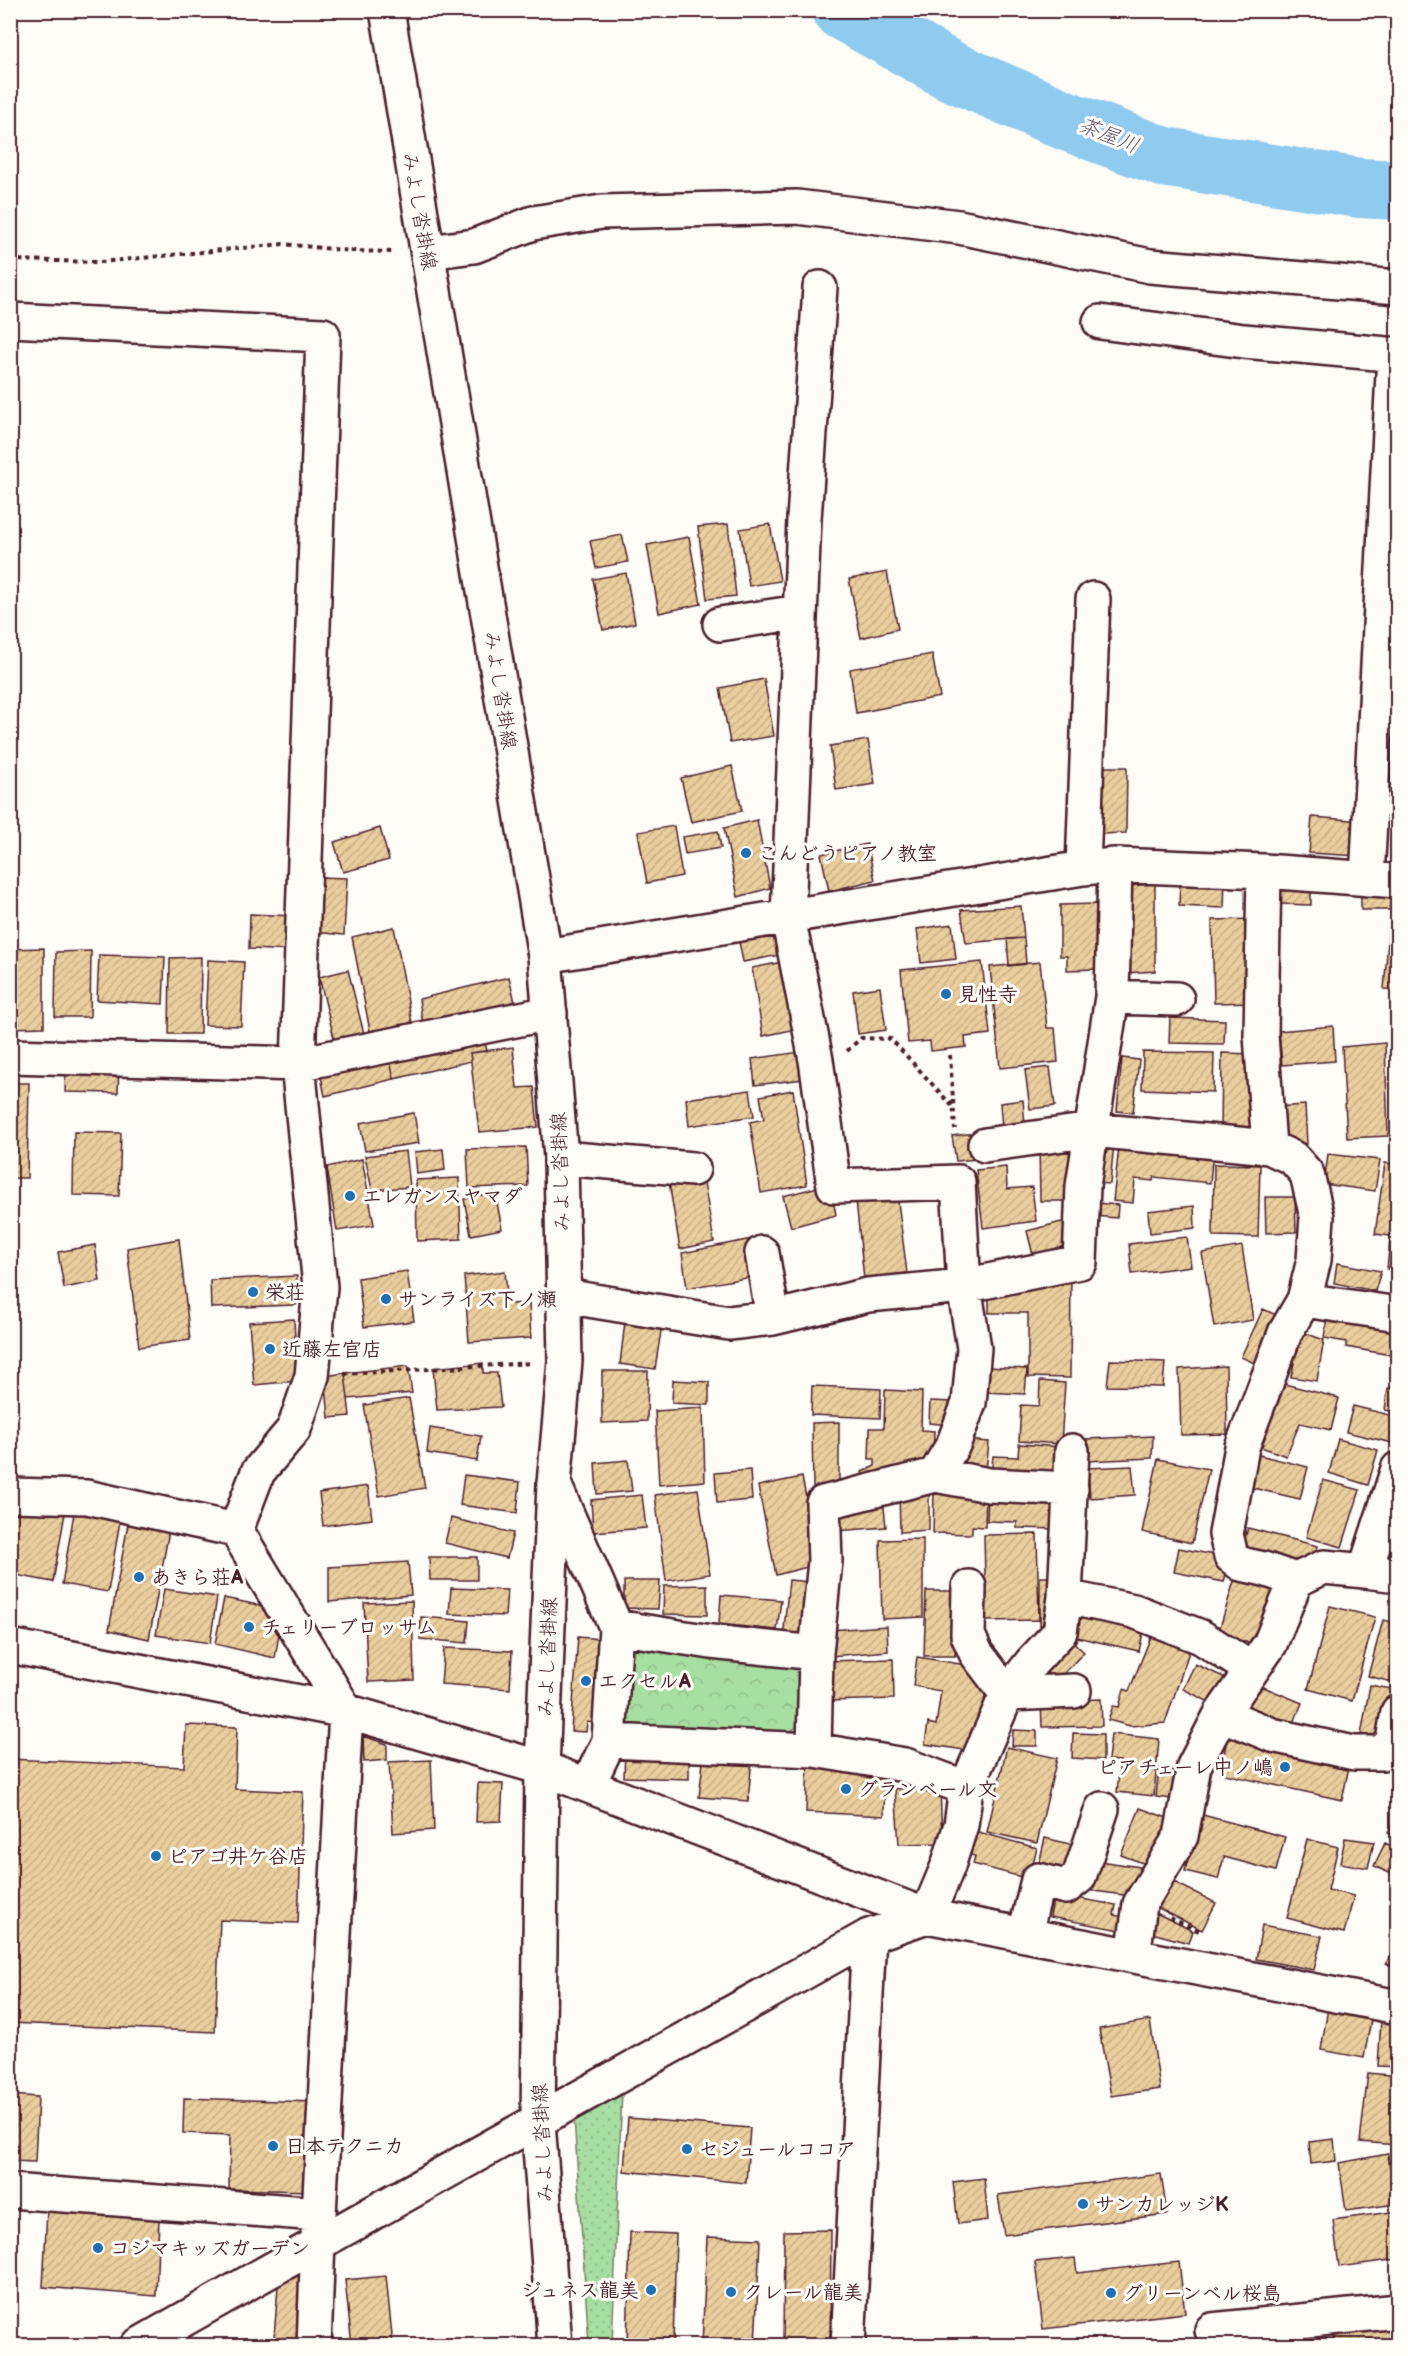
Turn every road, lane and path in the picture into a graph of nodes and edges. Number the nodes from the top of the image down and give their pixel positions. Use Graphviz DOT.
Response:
graph roads {
  1 [pos="387,10"];
  2 [pos="424,237"];
  3 [pos="10,260"];
  4 [pos="1398,287"];
  5 [pos="820,288"];
  6 [pos="10,320"];
  7 [pos="1100,322"];
  8 [pos="1396,354"];
  9 [pos="1093,599"];
  10 [pos="800,612"];
  11 [pos="720,624"];
  12 [pos="1099,866"];
  13 [pos="1264,871"];
  14 [pos="1382,880"];
  15 [pos="788,917"];
  16 [pos="545,956"];
  17 [pos="1112,997"];
  18 [pos="1177,999"];
  19 [pos="550,1012"];
  20 [pos="950,1055"];
  21 [pos="10,1056"];
  22 [pos="816,1060"];
  23 [pos="298,1064"];
  24 [pos="954,1108"];
  25 [pos="1092,1130"];
  26 [pos="985,1145"];
  27 [pos="1269,1147"];
  28 [pos="561,1158"];
  29 [pos="693,1169"];
  30 [pos="958,1182"];
  31 [pos="762,1253"];
  32 [pos="964,1286"];
  33 [pos="564,1296"];
  34 [pos="1304,1300"];
  35 [pos="1398,1314"];
  36 [pos="773,1318"];
  37 [pos="565,1361"];
  38 [pos="312,1376"];
  39 [pos="1072,1451"];
  40 [pos="1398,1469"];
  41 [pos="935,1475"];
  42 [pos="554,1484"];
  43 [pos="1071,1489"];
  44 [pos="10,1495"];
  45 [pos="236,1530"];
  46 [pos="1365,1571"];
  47 [pos="1398,1575"];
  48 [pos="1296,1580"];
  49 [pos="969,1587"];
  50 [pos="1065,1597"];
  51 [pos="616,1627"];
  52 [pos="10,1646"];
  53 [pos="816,1653"];
  54 [pos="1251,1669"];
  55 [pos="1074,1691"];
  56 [pos="1007,1694"];
  57 [pos="346,1711"];
  58 [pos="1398,1712"];
  59 [pos="1221,1714"];
  60 [pos="609,1742"];
  61 [pos="813,1750"];
  62 [pos="542,1768"];
  63 [pos="588,1785"];
  64 [pos="966,1788"];
  65 [pos="1102,1809"];
  66 [pos="927,1916"];
  67 [pos="1025,1934"];
  68 [pos="869,1936"];
  69 [pos="1133,1956"];
  70 [pos="1398,2007"];
  71 [pos="538,2122"];
  72 [pos="10,2191"];
  73 [pos="319,2228"];
  74 [pos="1398,2311"];
  75 [pos="1212,2330"];
  76 [pos="137,2346"];
  77 [pos="314,2346"];
  78 [pos="555,2346"];
  79 [pos="848,2346"];
  1 -- 2 [label="street, みよし沓掛線"];
  2 -- 3 [label="path"];
  2 -- 4 [label="street"];
  2 -- 16 [label="street, みよし沓掛線"];
  5 -- 10 [label="street"];
  6 -- 23 [label="street"];
  7 -- 8 [label="street"];
  8 -- 14 [label="street"];
  9 -- 12 [label="street"];
  10 -- 11 [label="street"];
  10 -- 15 [label="street"];
  12 -- 13 [label="street"];
  12 -- 15 [label="street"];
  12 -- 17 [label="street"];
  13 -- 14 [label="street"];
  13 -- 27 [label="street"];
  15 -- 16 [label="street"];
  15 -- 22 [label="street"];
  16 -- 19 [label="street, みよし沓掛線"];
  17 -- 18 [label="street"];
  17 -- 25 [label="street"];
  19 -- 23 [label="street"];
  19 -- 28 [label="street, みよし沓掛線"];
  20 -- 24 [label="path"];
  21 -- 23 [label="street"];
  22 -- 24 [label="path"];
  22 -- 30 [label="street"];
  23 -- 38 [label="street"];
  24 -- 30 [label="path"];
  25 -- 26 [label="street"];
  25 -- 27 [label="street"];
  25 -- 32 [label="street"];
  27 -- 34 [label="street"];
  28 -- 29 [label="street"];
  28 -- 33 [label="street, みよし沓掛線"];
  30 -- 32 [label="street"];
  31 -- 36 [label="street"];
  32 -- 36 [label="street"];
  32 -- 41 [label="street"];
  33 -- 36 [label="street"];
  33 -- 37 [label="street, みよし沓掛線"];
  34 -- 35 [label="street"];
  34 -- 48 [label="street"];
  37 -- 38 [label="path"];
  37 -- 42 [label="street, みよし沓掛線"];
  38 -- 45 [label="street"];
  39 -- 43 [label="street"];
  40 -- 46 [label="street"];
  41 -- 43 [label="street"];
  41 -- 53 [label="street"];
  42 -- 51 [label="street"];
  42 -- 62 [label="street, みよし沓掛線"];
  43 -- 50 [label="street"];
  44 -- 45 [label="street"];
  45 -- 57 [label="street"];
  46 -- 47 [label="street"];
  46 -- 48 [label="street"];
  48 -- 54 [label="street"];
  49 -- 56 [label="street"];
  50 -- 54 [label="street"];
  50 -- 56 [label="street"];
  51 -- 53 [label="street"];
  51 -- 60 [label="street"];
  52 -- 57 [label="street"];
  53 -- 61 [label="street"];
  54 -- 59 [label="street"];
  55 -- 56 [label="street"];
  56 -- 64 [label="street"];
  57 -- 62 [label="street"];
  57 -- 73 [label="street"];
  58 -- 59 [label="street"];
  59 -- 69 [label="street"];
  60 -- 61 [label="street"];
  60 -- 63 [label="street"];
  61 -- 64 [label="street"];
  62 -- 63 [label="street"];
  62 -- 71 [label="street, みよし沓掛線"];
  63 -- 66 [label="street"];
  64 -- 66 [label="street"];
  65 -- 67 [label="street"];
  66 -- 67 [label="street"];
  66 -- 68 [label="street"];
  67 -- 69 [label="street"];
  68 -- 71 [label="street"];
  68 -- 79 [label="street"];
  69 -- 70 [label="street"];
  71 -- 73 [label="street"];
  71 -- 78 [label="street, みよし沓掛線"];
  72 -- 73 [label="street"];
  73 -- 76 [label="street"];
  73 -- 77 [label="street"];
  74 -- 75 [label="street"];
}
